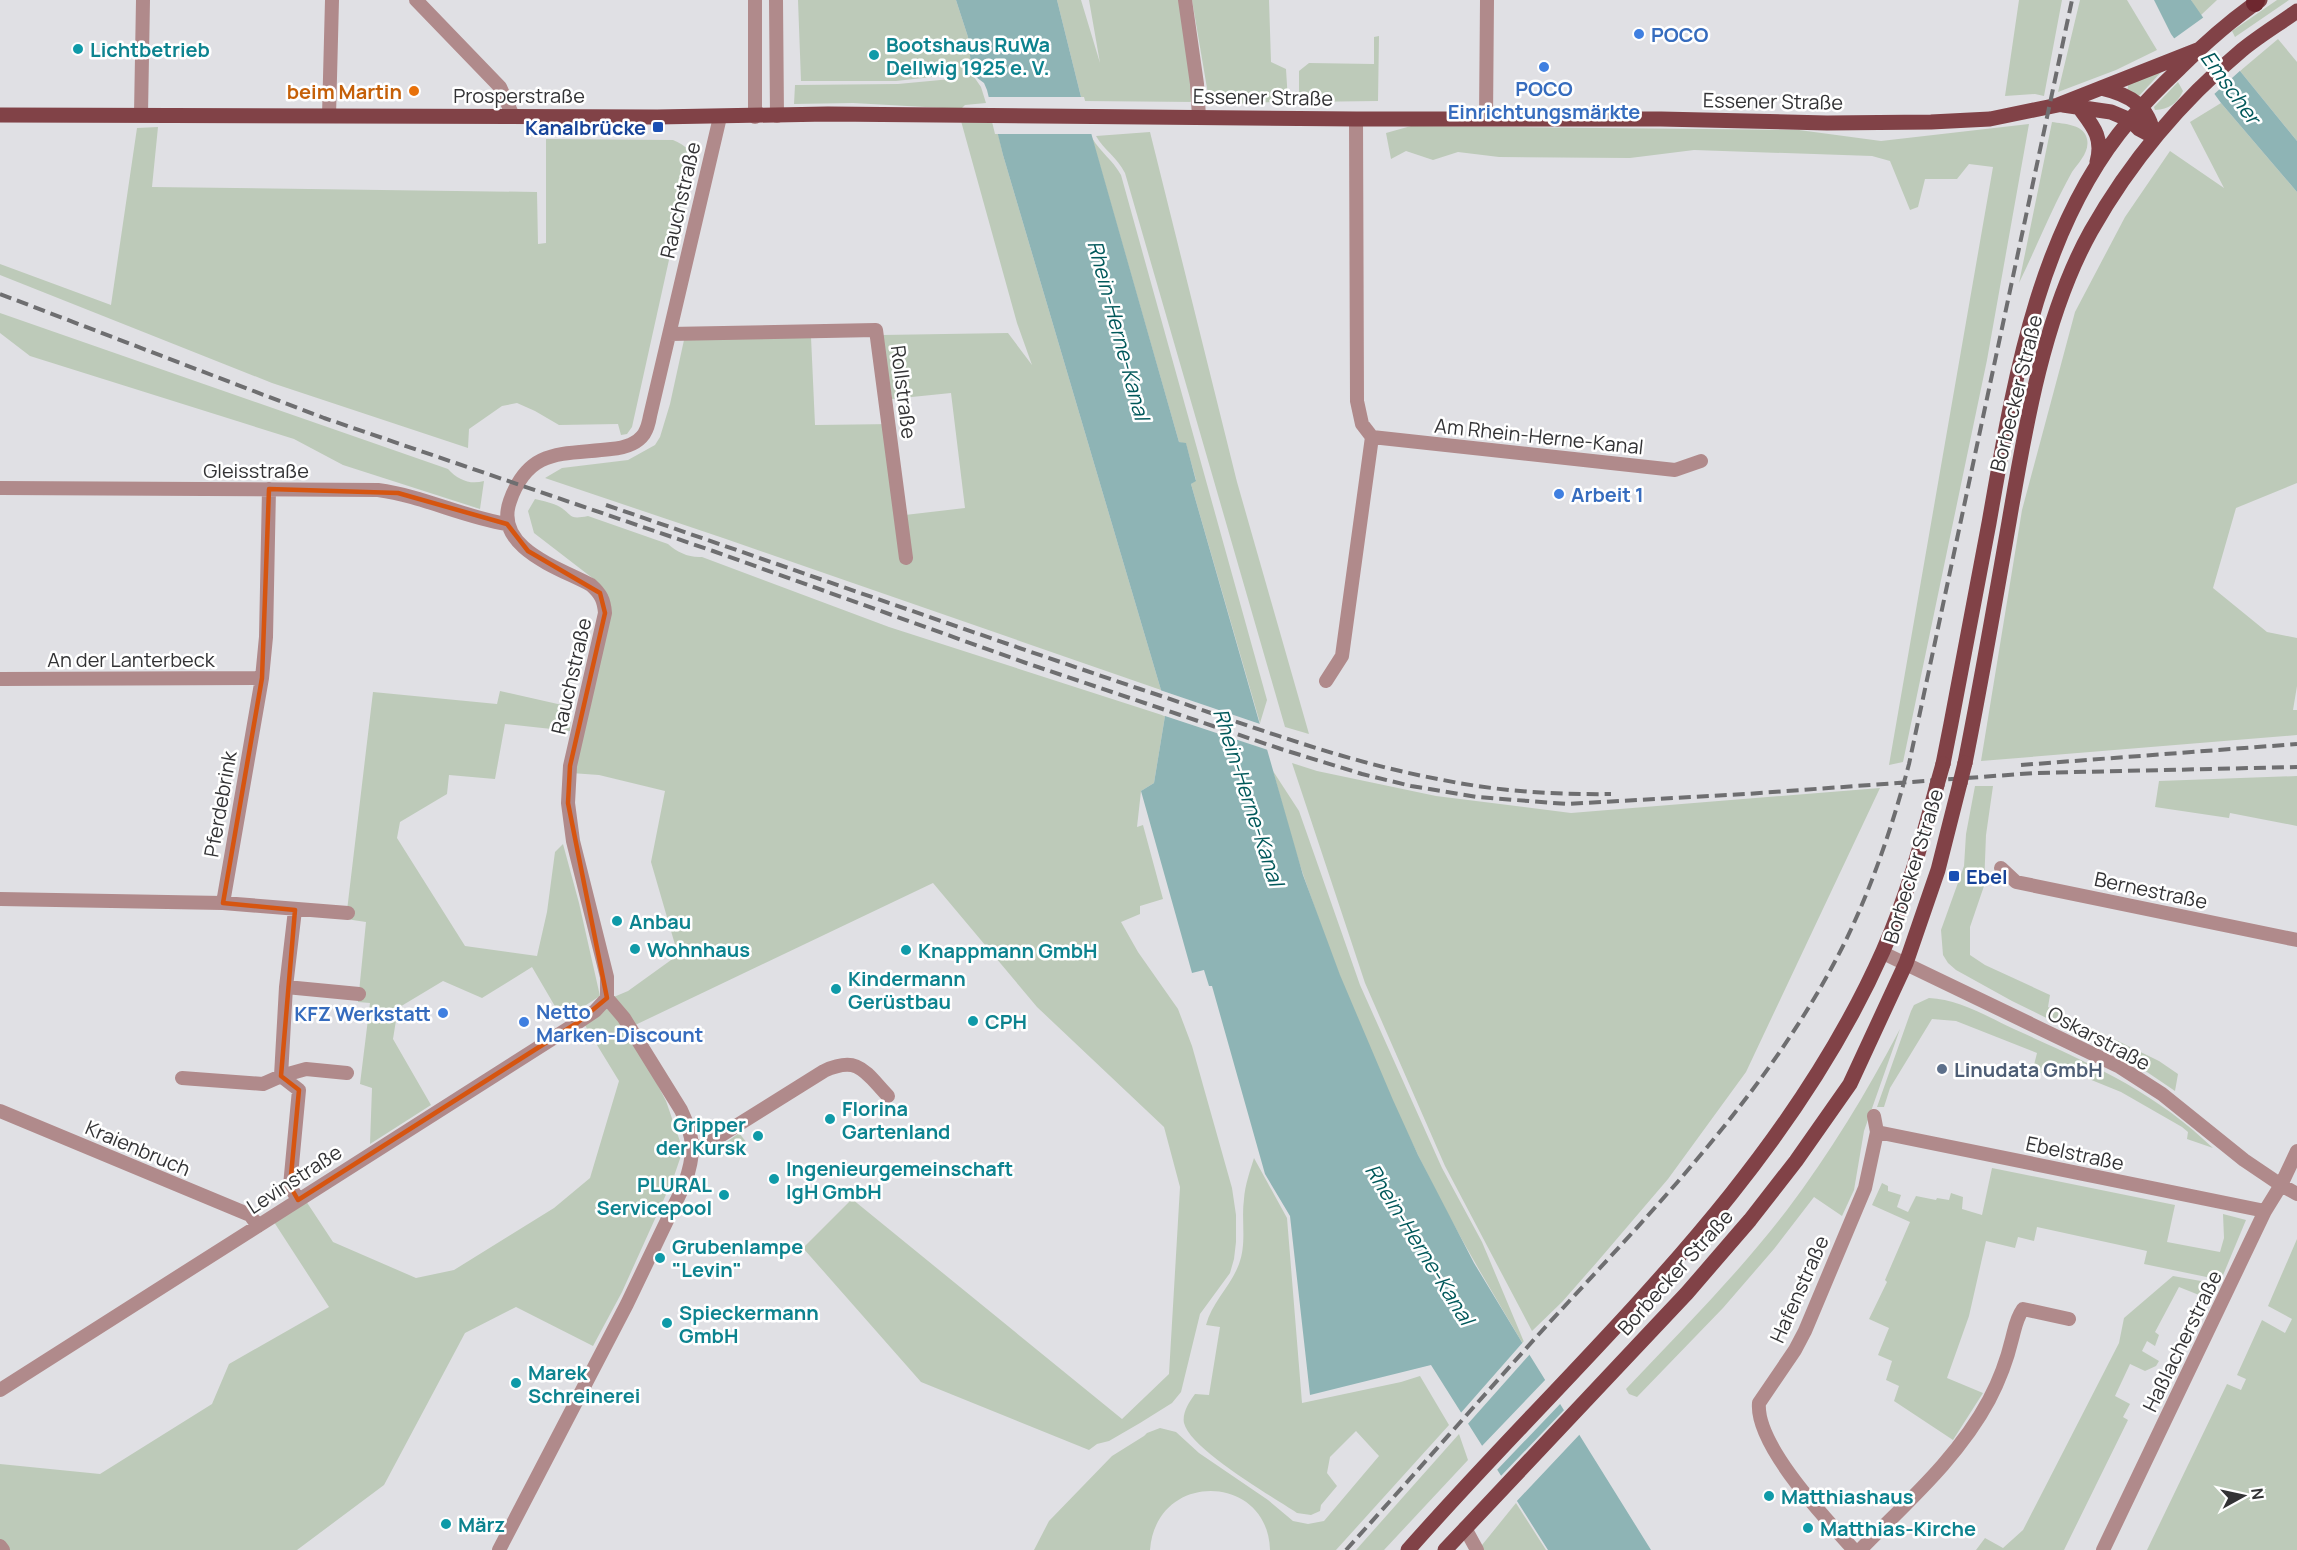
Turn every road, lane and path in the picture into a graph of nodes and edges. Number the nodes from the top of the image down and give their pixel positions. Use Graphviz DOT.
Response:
graph roads {
  1 [pos="143,0"];
  2 [pos="332,0"];
  3 [pos="416,0"];
  4 [pos="755,0"];
  5 [pos="776,0"];
  6 [pos="1185,0"];
  7 [pos="1487,0"];
  8 [pos="2257,1"];
  9 [pos="2297,11"];
  10 [pos="2169,68"];
  11 [pos="2101,88"];
  12 [pos="2058,105"];
  13 [pos="2078,106"];
  14 [pos="2142,107"];
  15 [pos="141,114"];
  16 [pos="0,115"];
  17 [pos="329,116"];
  18 [pos="513,116"];
  19 [pos="777,116"];
  20 [pos="1039,116"];
  21 [pos="720,117"];
  22 [pos="755,117"];
  23 [pos="1199,117"];
  24 [pos="1356,119"];
  25 [pos="1486,119"];
  26 [pos="2130,120"];
  27 [pos="2154,137"];
  28 [pos="2091,176"];
  29 [pos="669,334"];
  30 [pos="1372,437"];
  31 [pos="1701,461"];
  32 [pos="0,488"];
  33 [pos="269,489"];
  34 [pos="507,524"];
  35 [pos="906,558"];
  36 [pos="262,678"];
  37 [pos="0,680"];
  38 [pos="1326,681"];
  39 [pos="2001,868"];
  40 [pos="0,898"];
  41 [pos="223,903"];
  42 [pos="295,910"];
  43 [pos="348,913"];
  44 [pos="2297,940"];
  45 [pos="1883,953"];
  46 [pos="1906,963"];
  47 [pos="286,987"];
  48 [pos="358,994"];
  49 [pos="607,998"];
  50 [pos="347,1073"];
  51 [pos="281,1076"];
  52 [pos="182,1078"];
  53 [pos="888,1096"];
  54 [pos="0,1111"];
  55 [pos="1874,1116"];
  56 [pos="1877,1132"];
  57 [pos="693,1147"];
  58 [pos="2297,1151"];
  59 [pos="2281,1185"];
  60 [pos="2297,1194"];
  61 [pos="298,1200"];
  62 [pos="2265,1211"];
  63 [pos="258,1226"];
  64 [pos="2069,1319"];
  65 [pos="0,1390"];
  66 [pos="1465,1528"];
  67 [pos="0,1546"];
  68 [pos="3,1550"];
  69 [pos="499,1550"];
  70 [pos="1408,1550"];
  71 [pos="1445,1550"];
  72 [pos="1477,1550"];
  73 [pos="1854,1550"];
  74 [pos="1860,1550"];
  75 [pos="2103,1550"];
  1 -- 15 [label="street"];
  2 -- 17 [label="street"];
  3 -- 18 [label="street"];
  4 -- 22 [label="street"];
  5 -- 19 [label="street"];
  6 -- 23 [label="street"];
  7 -- 25 [label="street"];
  8 -- 10 [label="main road, Essener Straße"];
  9 -- 27 [label="main road"];
  10 -- 11 [label="main road, Essener Straße"];
  10 -- 14 [label="main road"];
  11 -- 12 [label="main road, Essener Straße"];
  11 -- 14 [label="main road"];
  12 -- 13 [label="main road, Essener Straße"];
  12 -- 25 [label="main road, Essener Straße"];
  13 -- 26 [label="main road, Essener Straße"];
  13 -- 28 [label="main road"];
  14 -- 26 [label="main road"];
  14 -- 27 [label="main road"];
  15 -- 16 [label="main road, Prosperstraße"];
  15 -- 17 [label="main road, Prosperstraße"];
  17 -- 18 [label="main road, Prosperstraße"];
  18 -- 21 [label="main road, Prosperstraße"];
  19 -- 20 [label="main road, Prosperstraße"];
  19 -- 22 [label="main road, Prosperstraße"];
  20 -- 23 [label="main road, Essener Straße"];
  21 -- 22 [label="main road, Prosperstraße"];
  21 -- 29 [label="street, Rauchstraße"];
  23 -- 24 [label="main road, Essener Straße"];
  24 -- 25 [label="main road, Essener Straße"];
  24 -- 30 [label="street"];
  26 -- 27 [label="main road, Essener Straße"];
  26 -- 28 [label="main road, Borbecker Straße"];
  27 -- 46 [label="main road, Borbecker Straße, bridge"];
  28 -- 45 [label="main road, Borbecker Straße, bridge"];
  29 -- 34 [label="street, Rauchstraße"];
  29 -- 35 [label="street, Rollstraße"];
  30 -- 31 [label="street, Am Rhein-Herne-Kanal"];
  30 -- 38 [label="street"];
  32 -- 33 [label="street, Gleisstraße"];
  33 -- 34 [label="street, Gleisstraße"];
  33 -- 36 [label="street, Pferdebrink"];
  34 -- 49 [label="street, Rauchstraße"];
  36 -- 37 [label="street, An der Lanterbeck"];
  36 -- 41 [label="street, Pferdebrink"];
  39 -- 44 [label="street, Bernestraße"];
  40 -- 41 [label="street"];
  41 -- 42 [label="street"];
  42 -- 43 [label="street"];
  42 -- 47 [label="street"];
  45 -- 46 [label="street, Oskarstraße"];
  45 -- 70 [label="main road, Borbecker Straße"];
  46 -- 59 [label="street, Oskarstraße"];
  46 -- 66 [label="main road, Borbecker Straße"];
  47 -- 48 [label="street"];
  47 -- 51 [label="street"];
  49 -- 57 [label="street"];
  49 -- 61 [label="street, Levinstraße"];
  50 -- 51 [label="street"];
  51 -- 52 [label="street"];
  51 -- 61 [label="street"];
  53 -- 57 [label="street"];
  54 -- 63 [label="street, Kraienbruch"];
  55 -- 56 [label="street, Hafenstraße"];
  56 -- 62 [label="street, Ebelstraße"];
  56 -- 73 [label="street, Hafenstraße"];
  57 -- 69 [label="street"];
  58 -- 59 [label="street, Haßlacherstraße"];
  59 -- 60 [label="street"];
  59 -- 62 [label="street, Haßlacherstraße"];
  61 -- 63 [label="street, Levinstraße"];
  62 -- 75 [label="street, Haßlacherstraße"];
  63 -- 65 [label="street, Levinstraße"];
  64 -- 74 [label="street"];
  66 -- 71 [label="main road, Borbecker Straße"];
  66 -- 72 [label="street"];
  67 -- 68 [label="street"];
}
